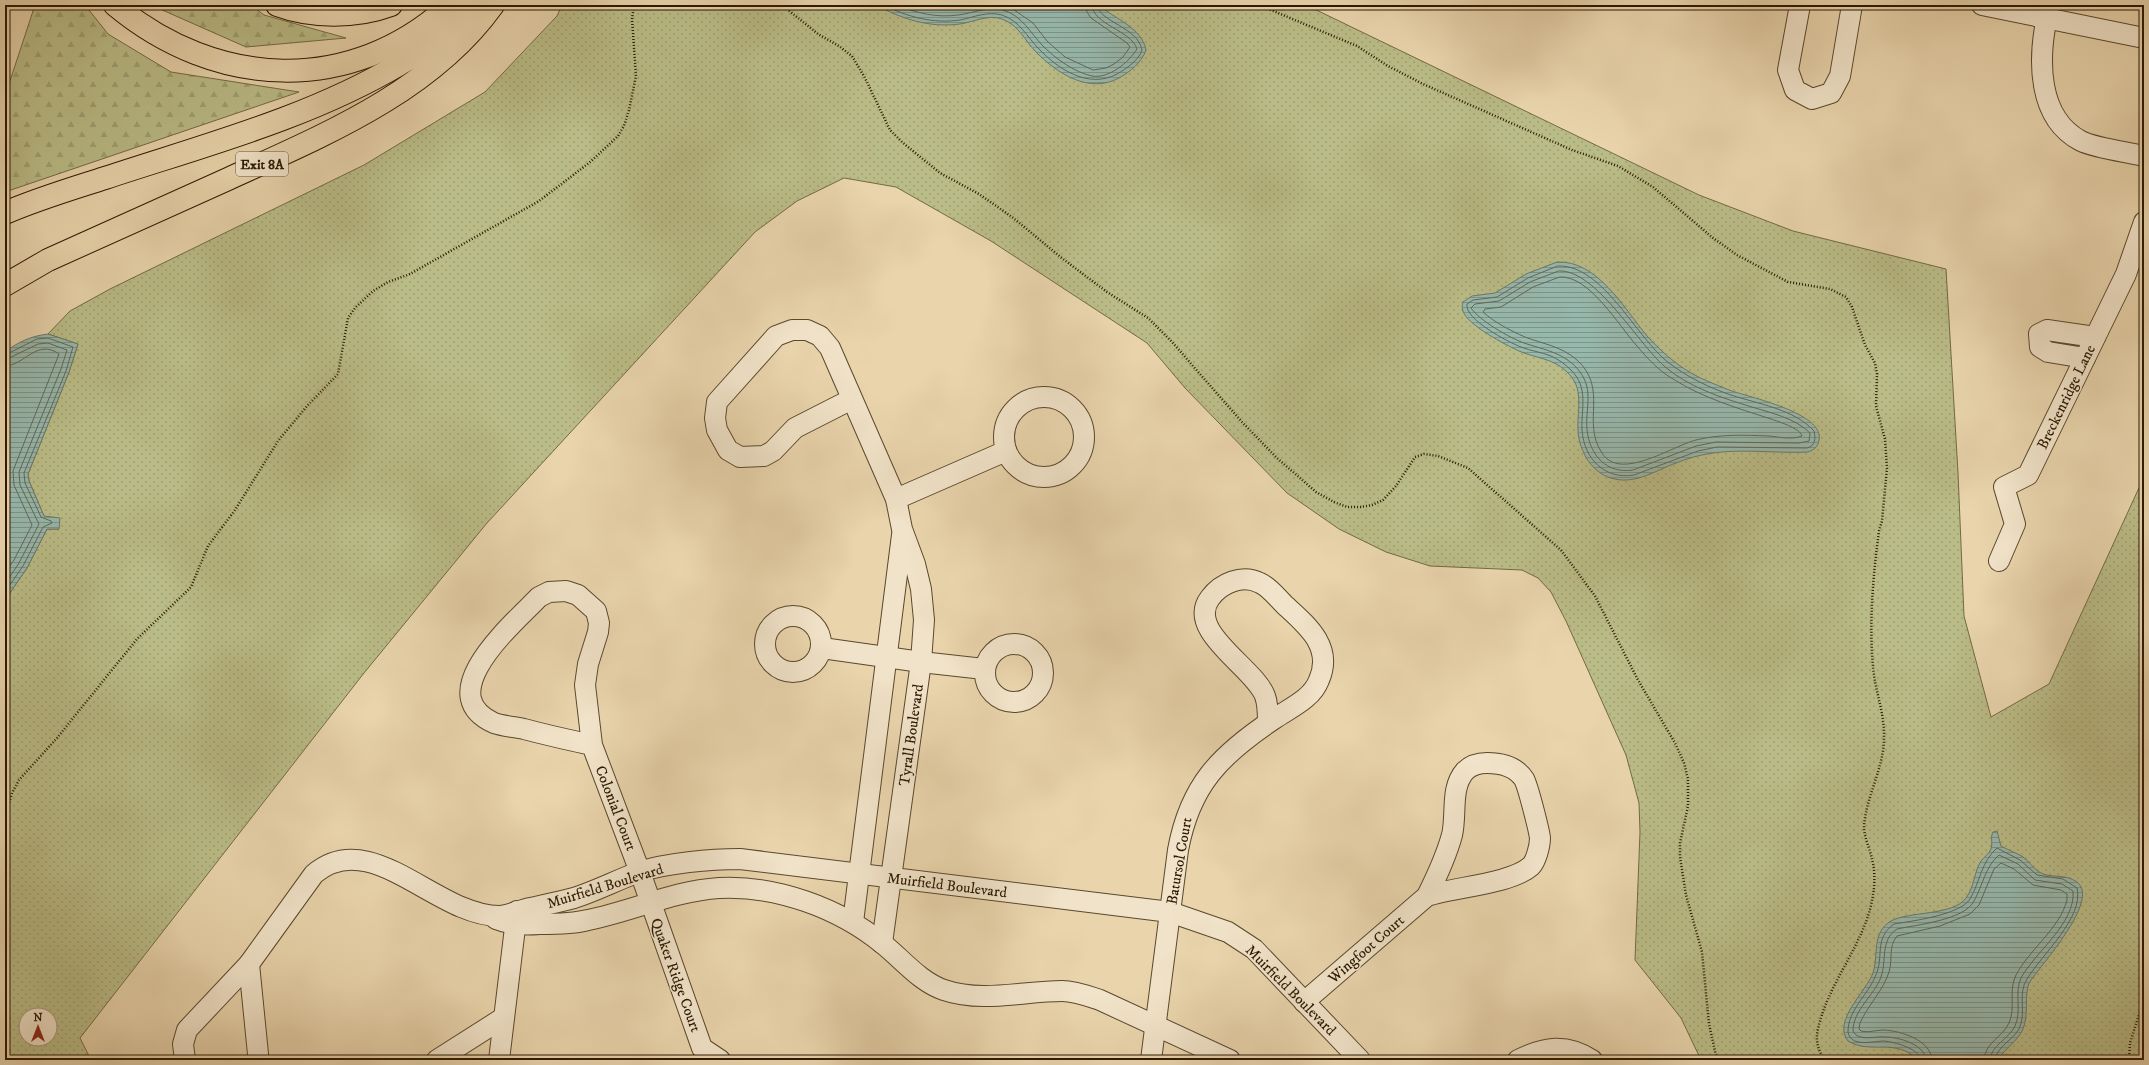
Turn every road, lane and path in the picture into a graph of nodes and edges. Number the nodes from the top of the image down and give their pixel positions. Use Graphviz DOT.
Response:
graph roads {
  1 [pos="115,5"];
  2 [pos="277,5"];
  3 [pos="391,5"];
  4 [pos="450,5"];
  5 [pos="476,5"];
  6 [pos="493,5"];
  7 [pos="634,5"];
  8 [pos="782,5"];
  9 [pos="1259,5"];
  10 [pos="1800,5"];
  11 [pos="1852,5"];
  12 [pos="1989,6"];
  13 [pos="2047,18"];
  14 [pos="2144,38"];
  15 [pos="2144,156"];
  16 [pos="5,213"];
  17 [pos="2144,222"];
  18 [pos="5,285"];
  19 [pos="2095,337"];
  20 [pos="2085,358"];
  21 [pos="852,399"];
  22 [pos="1006,451"];
  23 [pos="896,499"];
  24 [pos="902,529"];
  25 [pos="2000,561"];
  26 [pos="822,648"];
  27 [pos="904,660"];
  28 [pos="984,669"];
  29 [pos="1268,723"];
  30 [pos="592,745"];
  31 [pos="5,817"];
  32 [pos="640,872"];
  33 [pos="859,873"];
  34 [pos="891,879"];
  35 [pos="1427,896"];
  36 [pos="650,902"];
  37 [pos="1170,912"];
  38 [pos="517,918"];
  39 [pos="853,922"];
  40 [pos="882,943"];
  41 [pos="249,964"];
  42 [pos="2144,999"];
  43 [pos="1304,1002"];
  44 [pos="503,1018"];
  45 [pos="1155,1025"];
  46 [pos="700,1054"];
  47 [pos="185,1060"];
  48 [pos="257,1060"];
  49 [pos="437,1060"];
  50 [pos="499,1060"];
  51 [pos="720,1060"];
  52 [pos="1151,1060"];
  53 [pos="1230,1060"];
  54 [pos="1360,1060"];
  55 [pos="1518,1060"];
  56 [pos="1592,1060"];
  57 [pos="1717,1060"];
  58 [pos="1825,1060"];
  59 [pos="2129,1060"];
  1 -- 4 [label="highway"];
  2 -- 3 [label="highway"];
  5 -- 16 [label="highway"];
  6 -- 18 [label="highway, Exit 8A"];
  7 -- 31 [label="path"];
  8 -- 57 [label="path"];
  9 -- 58 [label="path"];
  10 -- 11 [label="street"];
  12 -- 13 [label="street"];
  13 -- 14 [label="street"];
  13 -- 15 [label="street"];
  17 -- 19 [label="street, Breckenridge Lane"];
  19 -- 20 [label="street, Breckenridge Lane"];
  19 -- 20 [label="street"];
  20 -- 25 [label="street, Breckenridge Lane"];
  21 -- 21 [label="street, Tyrall Boulevard"];
  21 -- 23 [label="street, Tyrall Boulevard"];
  22 -- 22 [label="street"];
  22 -- 23 [label="street"];
  23 -- 24 [label="street, Tyrall Boulevard"];
  24 -- 27 [label="street, Tyrall Boulevard"];
  24 -- 27 [label="street, Tyrall Boulevard"];
  26 -- 27 [label="street"];
  27 -- 28 [label="street"];
  27 -- 33 [label="street, Tyrall Boulevard"];
  27 -- 34 [label="street, Tyrall Boulevard"];
  29 -- 29 [label="street, Batursol Court"];
  29 -- 37 [label="street, Batursol Court"];
  30 -- 30 [label="street, Colonial Court"];
  30 -- 32 [label="street, Colonial Court"];
  32 -- 33 [label="street, Muirfield Boulevard"];
  32 -- 36 [label="street, Colonial Court"];
  32 -- 38 [label="street, Muirfield Boulevard"];
  33 -- 34 [label="street, Muirfield Boulevard"];
  33 -- 39 [label="street, Tyrall Boulevard"];
  34 -- 37 [label="street, Muirfield Boulevard"];
  34 -- 40 [label="street, Tyrall Boulevard"];
  35 -- 35 [label="street, Wingfoot Court"];
  35 -- 43 [label="street, Wingfoot Court"];
  36 -- 38 [label="street, Muirfield Boulevard"];
  36 -- 39 [label="street, Muirfield Boulevard"];
  36 -- 46 [label="street, Quaker Ridge Court"];
  37 -- 43 [label="street, Muirfield Boulevard"];
  37 -- 45 [label="street, Batursol Court"];
  38 -- 41 [label="street, Muirfield Boulevard"];
  38 -- 44 [label="street"];
  39 -- 40 [label="street, Muirfield Boulevard"];
  40 -- 45 [label="street, Muirfield Boulevard"];
  41 -- 47 [label="street, Muirfield Boulevard"];
  41 -- 48 [label="street"];
  42 -- 59 [label="path"];
  43 -- 54 [label="street, Muirfield Boulevard"];
  44 -- 49 [label="street"];
  44 -- 50 [label="street"];
  45 -- 52 [label="street, Batursol Court"];
  45 -- 53 [label="street, Muirfield Boulevard"];
  46 -- 51 [label="street, Quaker Ridge Court"];
  55 -- 56 [label="street"];
}
